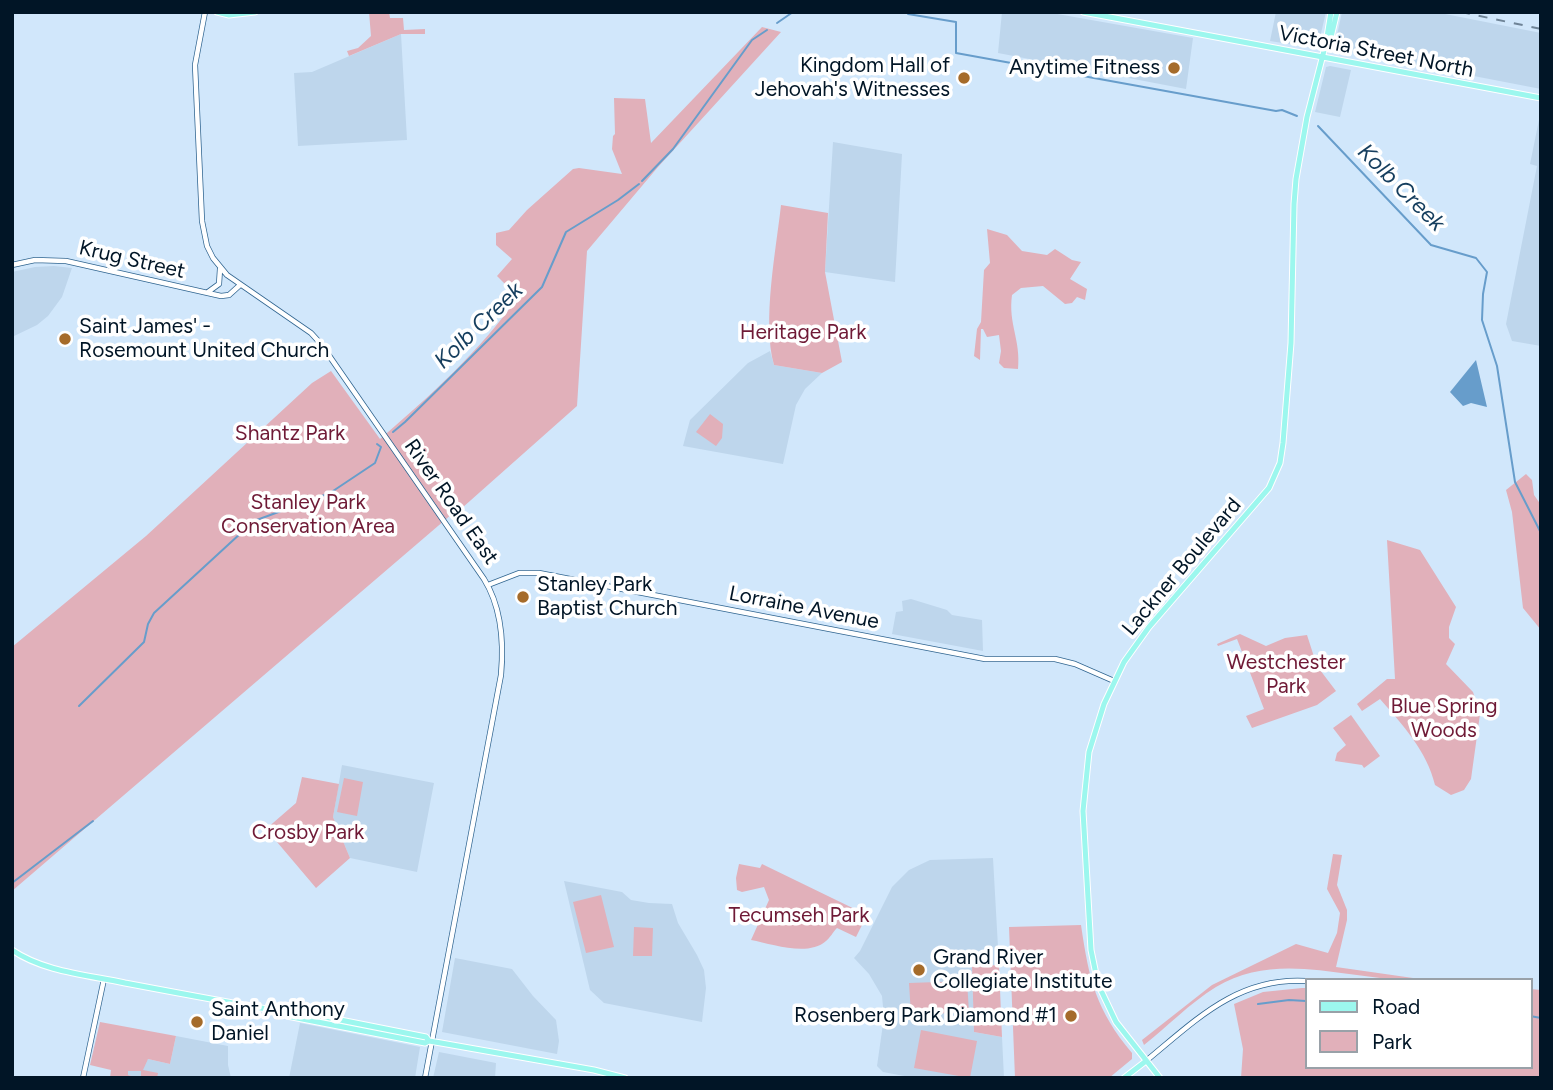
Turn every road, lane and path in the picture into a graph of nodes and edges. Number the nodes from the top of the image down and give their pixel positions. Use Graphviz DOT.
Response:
graph roads {
  1 [pos="205,12"];
  2 [pos="217,12"];
  3 [pos="255,12"];
  4 [pos="1083,12"];
  5 [pos="1331,12"];
  6 [pos="1337,12"];
  7 [pos="1326,43"];
  8 [pos="1322,57"];
  9 [pos="1541,98"];
  10 [pos="12,265"];
  11 [pos="220,268"];
  12 [pos="240,285"];
  13 [pos="207,293"];
  14 [pos="488,585"];
  15 [pos="1114,681"];
  16 [pos="12,950"];
  17 [pos="104,979"];
  18 [pos="1304,981"];
  19 [pos="430,1041"];
  20 [pos="1146,1061"];
  21 [pos="621,1077"];
  22 [pos="83,1078"];
  23 [pos="425,1078"];
  24 [pos="1124,1078"];
  25 [pos="1160,1078"];
  1 -- 11 [label="street, River Road East"];
  2 -- 3 [label="main road"];
  4 -- 8 [label="main road, Victoria Street North"];
  5 -- 7 [label="main road"];
  6 -- 7 [label="main road"];
  7 -- 8 [label="main road, Lackner Boulevard"];
  8 -- 9 [label="main road, Victoria Street North"];
  8 -- 15 [label="main road, Lackner Boulevard"];
  10 -- 13 [label="street, Krug Street"];
  11 -- 12 [label="street, River Road East"];
  11 -- 13 [label="street"];
  12 -- 13 [label="street, Krug Street"];
  12 -- 14 [label="street, River Road East"];
  14 -- 15 [label="street, Lorraine Avenue"];
  14 -- 19 [label="street, River Road East"];
  15 -- 20 [label="main road, Lackner Boulevard"];
  16 -- 17 [label="main road"];
  17 -- 19 [label="main road"];
  17 -- 22 [label="street"];
  18 -- 20 [label="street"];
  19 -- 21 [label="main road"];
  19 -- 23 [label="street, River Road East"];
  20 -- 24 [label="main road"];
  20 -- 25 [label="main road, Lackner Boulevard"];
}
